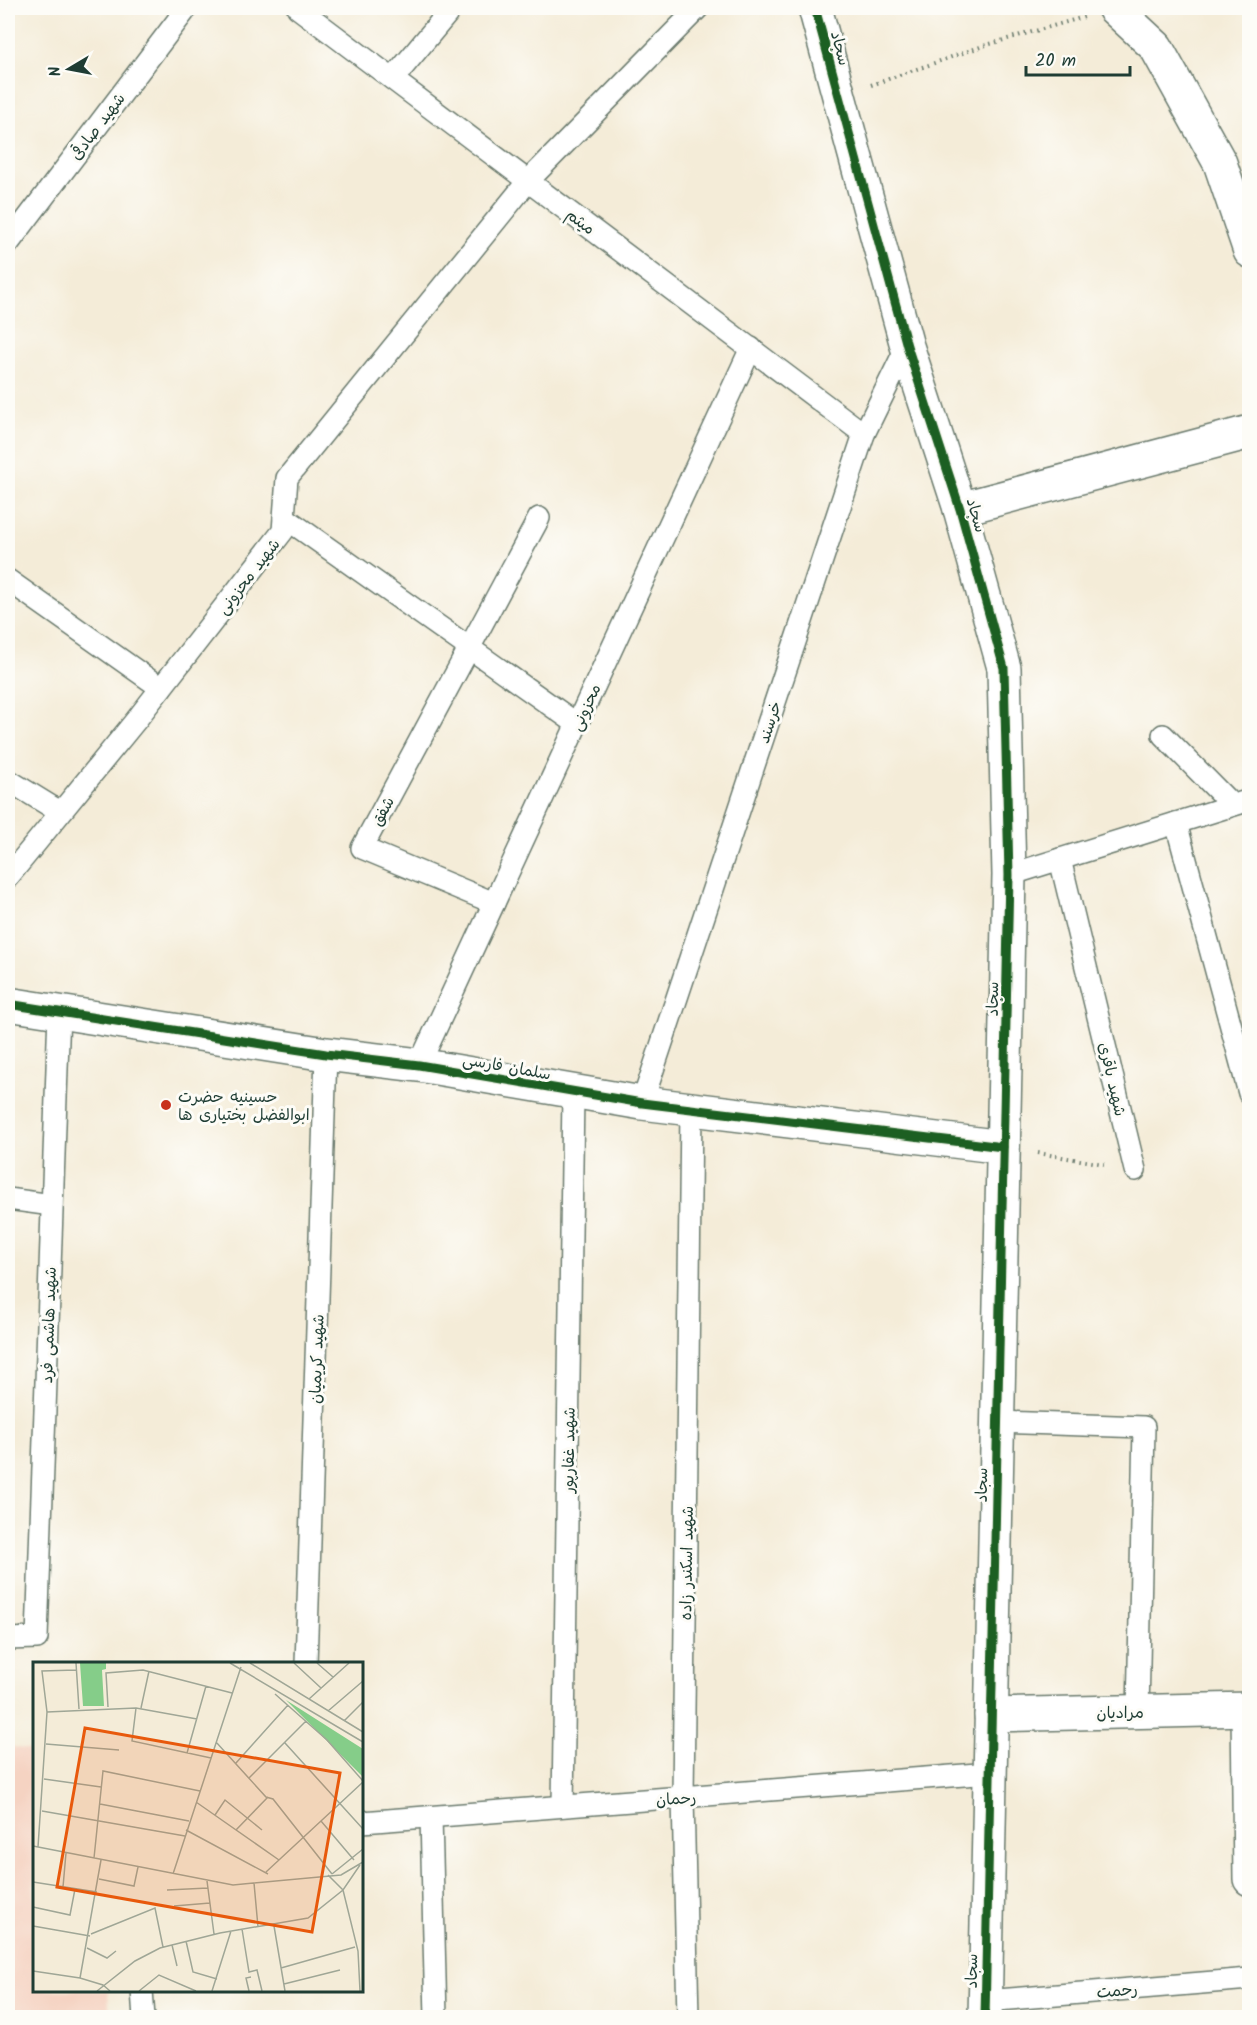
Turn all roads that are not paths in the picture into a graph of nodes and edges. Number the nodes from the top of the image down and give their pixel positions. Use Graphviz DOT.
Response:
graph roads {
  1 [pos="187,8"];
  2 [pos="298,8"];
  3 [pos="452,8"];
  4 [pos="698,8"];
  5 [pos="815,8"];
  6 [pos="1114,8"];
  7 [pos="393,79"];
  8 [pos="528,181"];
  9 [pos="8,244"];
  10 [pos="1250,250"];
  11 [pos="907,346"];
  12 [pos="751,348"];
  13 [pos="1250,432"];
  14 [pos="864,434"];
  15 [pos="960,509"];
  16 [pos="284,517"];
  17 [pos="538,518"];
  18 [pos="8,580"];
  19 [pos="470,647"];
  20 [pos="160,688"];
  21 [pos="577,724"];
  22 [pos="1163,735"];
  23 [pos="8,780"];
  24 [pos="1241,802"];
  25 [pos="60,812"];
  26 [pos="1176,823"];
  27 [pos="1060,859"];
  28 [pos="1009,875"];
  29 [pos="8,877"];
  30 [pos="494,903"];
  31 [pos="8,1004"];
  32 [pos="59,1012"];
  33 [pos="326,1054"];
  34 [pos="419,1065"];
  35 [pos="573,1093"];
  36 [pos="1250,1093"];
  37 [pos="642,1103"];
  38 [pos="691,1109"];
  39 [pos="1003,1147"];
  40 [pos="1135,1170"];
  41 [pos="8,1199"];
  42 [pos="52,1205"];
  43 [pos="998,1422"];
  44 [pos="8,1640"];
  45 [pos="306,1662"];
  46 [pos="1249,1709"];
  47 [pos="1138,1712"];
  48 [pos="991,1716"];
  49 [pos="990,1773"];
  50 [pos="683,1797"];
  51 [pos="563,1806"];
  52 [pos="430,1817"];
  53 [pos="363,1822"];
  54 [pos="1250,1879"];
  55 [pos="1250,1978"];
  56 [pos="142,1992"];
  57 [pos="985,2009"];
  58 [pos="144,2018"];
  59 [pos="436,2018"];
  60 [pos="688,2018"];
  1 -- 9 [label="lane, شهید صادقی"];
  2 -- 7 [label="lane, میثم"];
  3 -- 7 [label="lane"];
  4 -- 8 [label="lane, شهید محزونی"];
  5 -- 11 [label="street, سجاد"];
  6 -- 10 [label="street"];
  7 -- 8 [label="lane, میثم"];
  8 -- 12 [label="lane, میثم"];
  8 -- 16 [label="lane, شهید محزونی"];
  11 -- 14 [label="lane, خرسند"];
  11 -- 15 [label="street, سجاد"];
  12 -- 14 [label="lane, میثم"];
  12 -- 21 [label="lane, محزونی"];
  13 -- 15 [label="street"];
  14 -- 37 [label="lane, خرسند"];
  15 -- 28 [label="street, سجاد"];
  16 -- 19 [label="lane"];
  16 -- 20 [label="lane, شهید محزونی"];
  17 -- 19 [label="lane"];
  18 -- 20 [label="lane"];
  19 -- 21 [label="lane"];
  19 -- 30 [label="lane, شفق"];
  20 -- 25 [label="lane, شهید محزونی"];
  21 -- 30 [label="lane, محزونی"];
  22 -- 24 [label="lane"];
  23 -- 25 [label="lane"];
  24 -- 26 [label="lane"];
  25 -- 29 [label="lane, شهید محزونی"];
  26 -- 27 [label="lane"];
  26 -- 36 [label="lane"];
  27 -- 28 [label="lane"];
  27 -- 40 [label="lane, شهید باقری"];
  28 -- 39 [label="street, سجاد"];
  30 -- 34 [label="lane, محزونی"];
  31 -- 32 [label="street, سلمان فارسی"];
  32 -- 33 [label="street, سلمان فارسی"];
  32 -- 42 [label="lane, شهید هاشمی فرد"];
  33 -- 34 [label="street, سلمان فارسی"];
  33 -- 45 [label="lane, شهید کریمیان"];
  34 -- 35 [label="street, سلمان فارسی"];
  35 -- 37 [label="street, سلمان فارسی"];
  35 -- 51 [label="lane, شهید غفارپور"];
  37 -- 38 [label="street, سلمان فارسی"];
  38 -- 39 [label="street, سلمان فارسی"];
  38 -- 50 [label="lane, شهید اسکندر زاده"];
  39 -- 43 [label="street, سجاد"];
  41 -- 42 [label="lane"];
  42 -- 44 [label="lane, شهید هاشمی فرد"];
  43 -- 47 [label="lane"];
  43 -- 48 [label="street, سجاد"];
  46 -- 47 [label="street, مرادیان"];
  46 -- 54 [label="street"];
  47 -- 48 [label="street, مرادیان"];
  48 -- 49 [label="street, سجاد"];
  49 -- 50 [label="lane, رحمان"];
  49 -- 57 [label="street, سجاد"];
  50 -- 51 [label="lane, رحمان"];
  50 -- 60 [label="lane, شهید اسکندر زاده"];
  51 -- 52 [label="lane, رحمان"];
  52 -- 53 [label="lane, رحمان"];
  52 -- 59 [label="lane"];
  55 -- 57 [label="lane, رحمت"];
  56 -- 58 [label="lane"];
}
